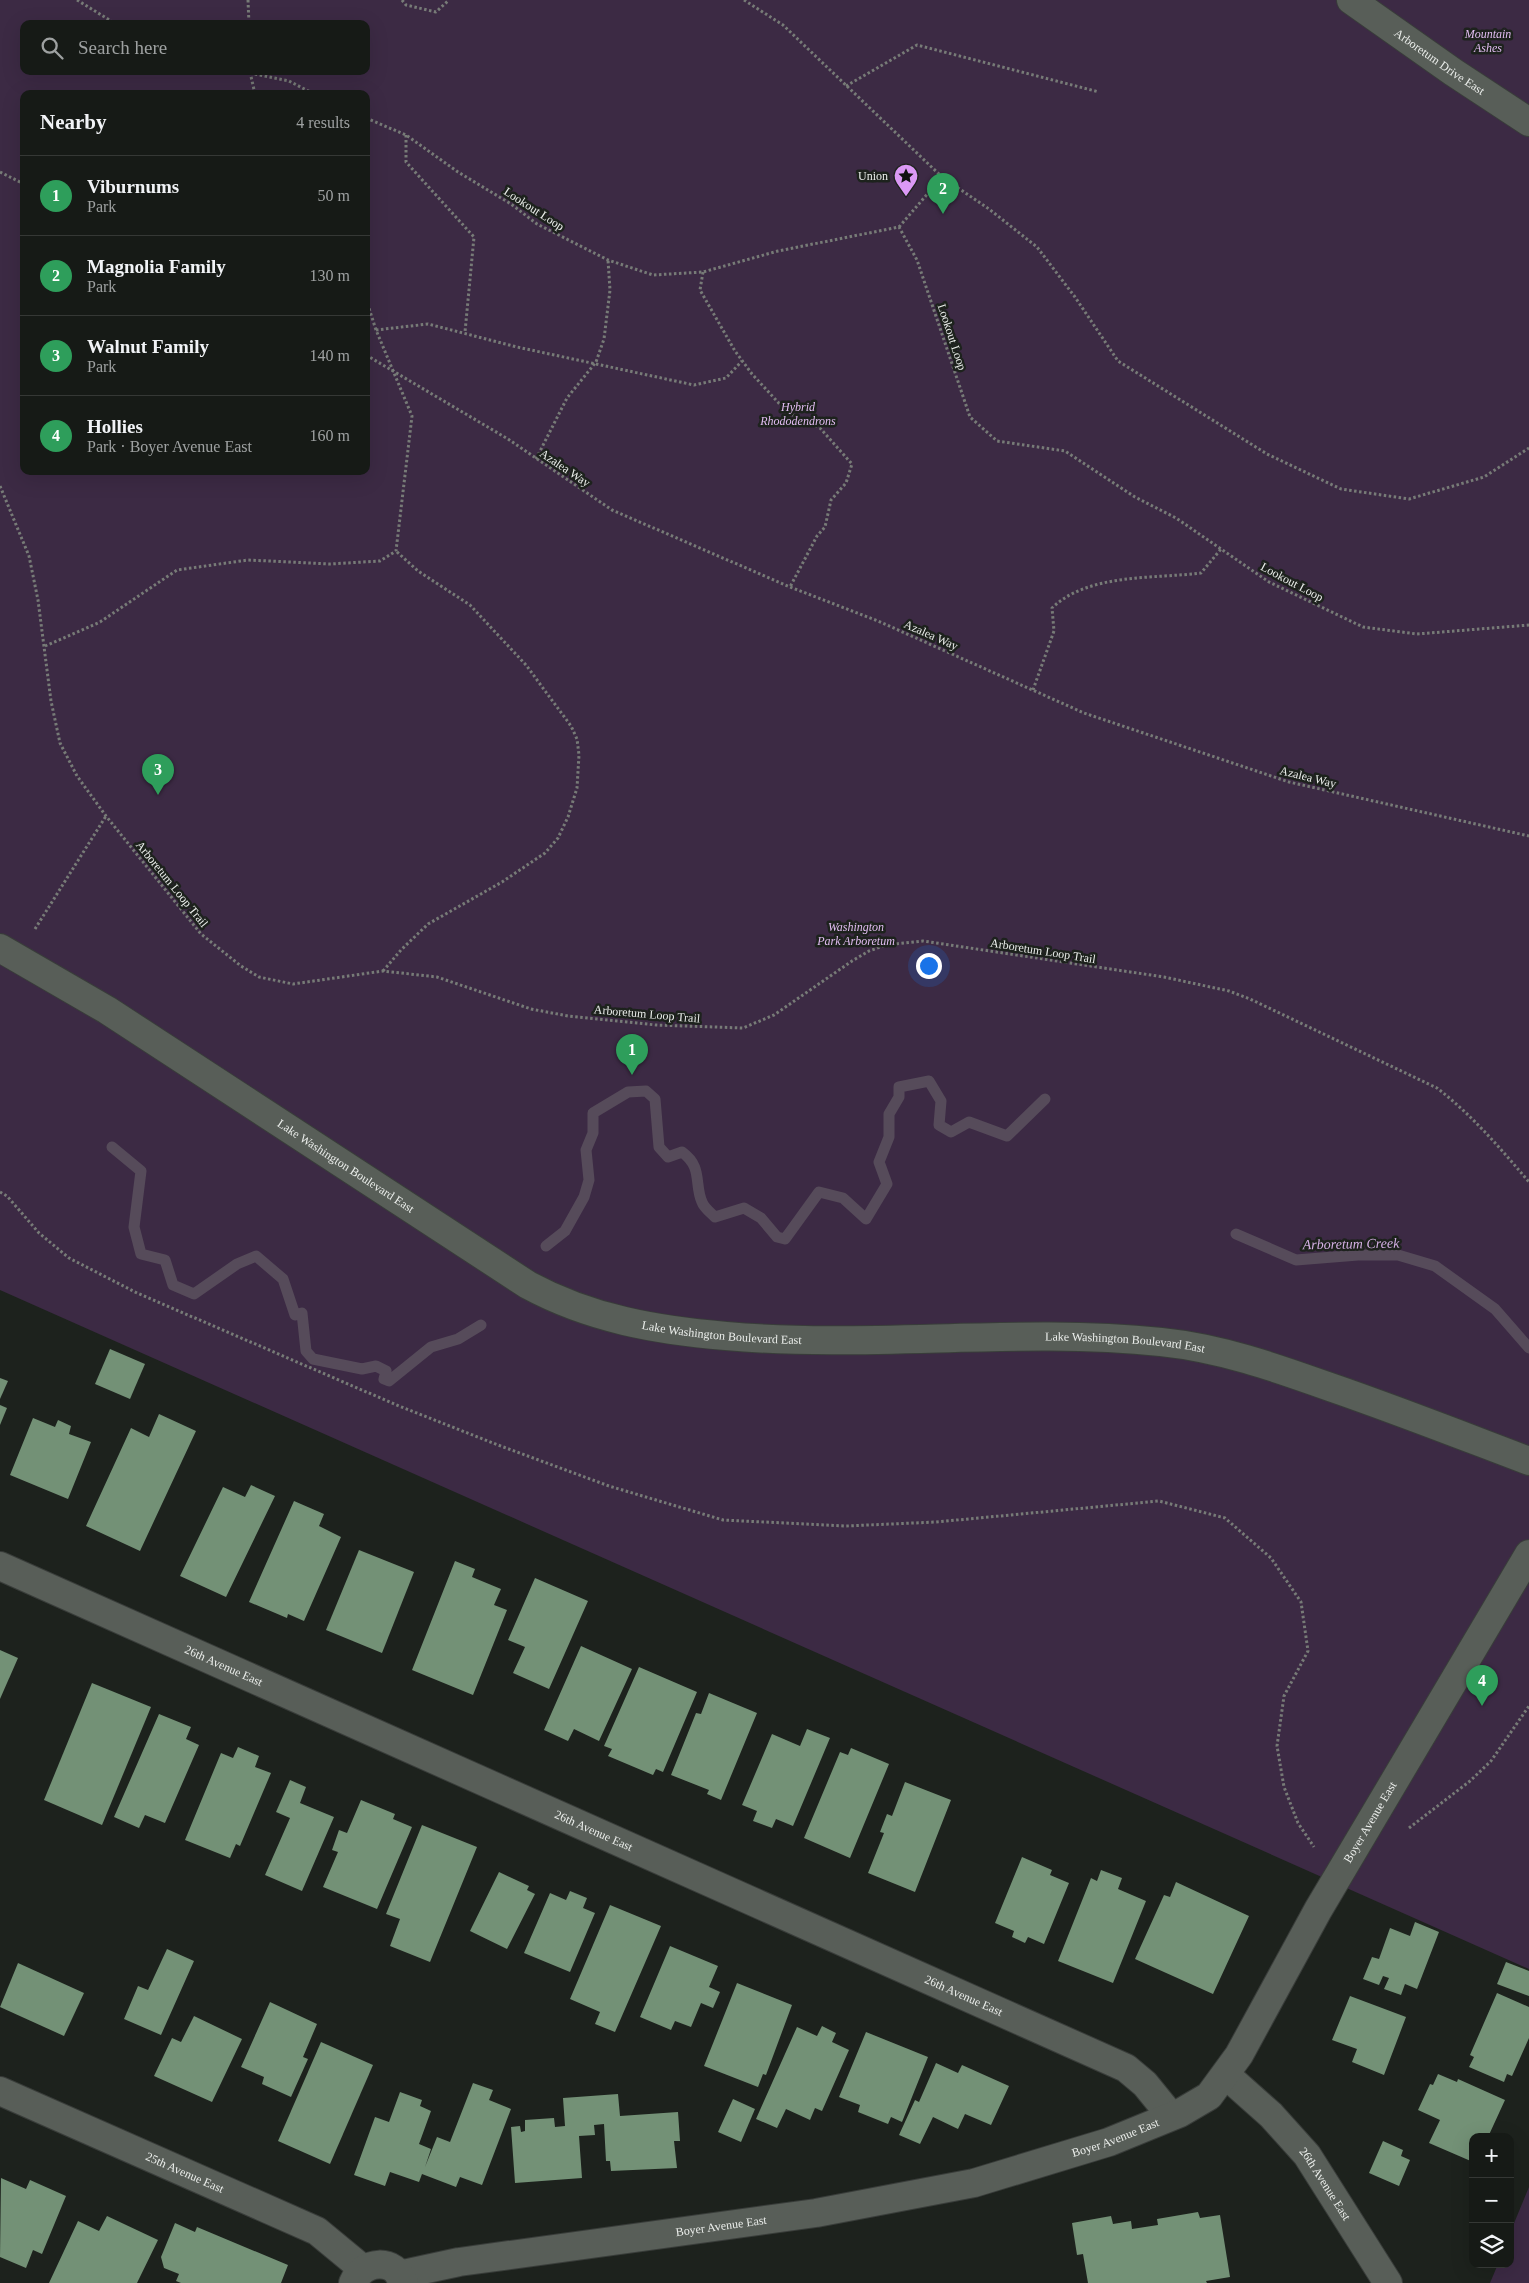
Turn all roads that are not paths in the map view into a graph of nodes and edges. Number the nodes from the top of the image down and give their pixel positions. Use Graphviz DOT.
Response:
graph roads {
  1 [pos="1352,0"];
  2 [pos="1529,122"];
  3 [pos="8,953"];
  4 [pos="1529,1461"];
  5 [pos="1529,1554"];
  6 [pos="0,1566"];
  7 [pos="1226,2074"];
  8 [pos="0,2091"];
  9 [pos="1171,2116"];
  10 [pos="358,2276"];
  11 [pos="402,2279"];
  12 [pos="1388,2283"];
  1 -- 2 [label="street, Arboretum Drive East"];
  3 -- 4 [label="street, Lake Washington Boulevard East"];
  5 -- 7 [label="street, Boyer Avenue East"];
  6 -- 9 [label="street, 26th Avenue East"];
  7 -- 9 [label="street, Boyer Avenue East"];
  7 -- 12 [label="street, 26th Avenue East"];
  8 -- 10 [label="street, 25th Avenue East"];
  9 -- 11 [label="street, Boyer Avenue East"];
  10 -- 11 [label="street"];
}
